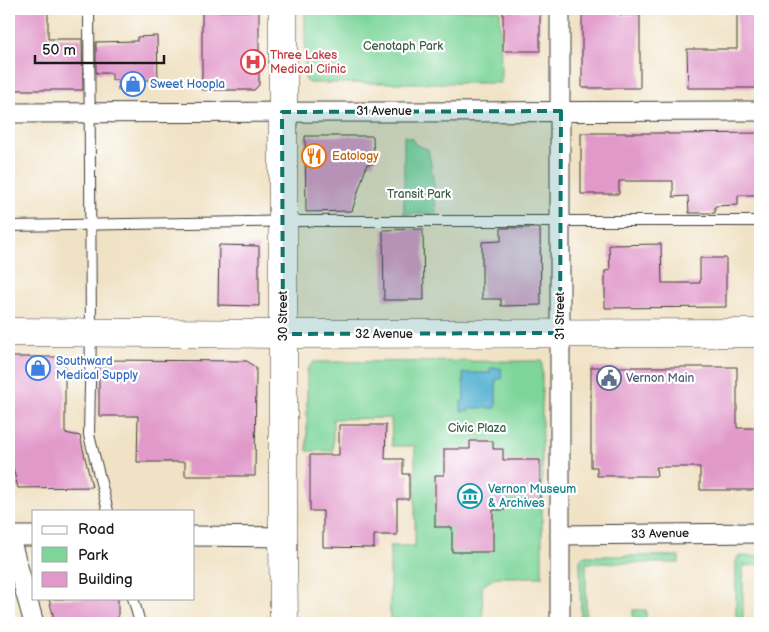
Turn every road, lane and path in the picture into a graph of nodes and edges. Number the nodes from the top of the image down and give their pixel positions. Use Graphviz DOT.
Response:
graph roads {
  1 [pos="89,9"];
  2 [pos="282,9"];
  3 [pos="560,9"];
  4 [pos="561,111"];
  5 [pos="760,111"];
  6 [pos="89,112"];
  7 [pos="282,112"];
  8 [pos="9,113"];
  9 [pos="560,220"];
  10 [pos="282,221"];
  11 [pos="760,221"];
  12 [pos="90,224"];
  13 [pos="9,226"];
  14 [pos="9,332"];
  15 [pos="91,332"];
  16 [pos="760,333"];
  17 [pos="283,334"];
  18 [pos="560,334"];
  19 [pos="108,510"];
  20 [pos="760,533"];
  21 [pos="9,535"];
  22 [pos="560,535"];
  23 [pos="32,536"];
  24 [pos="195,536"];
  25 [pos="283,537"];
  26 [pos="134,600"];
  27 [pos="34,623"];
  28 [pos="140,623"];
  29 [pos="284,623"];
  30 [pos="560,623"];
  1 -- 6 [label="lane"];
  2 -- 7 [label="street, 30 Street"];
  3 -- 4 [label="street, 31 Street"];
  4 -- 5 [label="street, 31 Avenue"];
  4 -- 7 [label="street, 31 Avenue"];
  4 -- 9 [label="street, 31 Street"];
  6 -- 7 [label="street, 31 Avenue"];
  6 -- 8 [label="street, 31 Avenue"];
  6 -- 12 [label="lane"];
  7 -- 10 [label="street, 30 Street"];
  9 -- 10 [label="lane"];
  9 -- 11 [label="lane"];
  9 -- 18 [label="street, 31 Street"];
  10 -- 12 [label="lane"];
  10 -- 17 [label="street, 30 Street"];
  12 -- 13 [label="lane"];
  12 -- 15 [label="lane"];
  14 -- 15 [label="street, 32 Avenue"];
  15 -- 17 [label="street, 32 Avenue"];
  15 -- 19 [label="lane"];
  16 -- 18 [label="street, 32 Avenue"];
  17 -- 18 [label="street, 32 Avenue"];
  17 -- 25 [label="street, 30 Street"];
  18 -- 22 [label="street, 31 Street"];
  20 -- 22 [label="street, 33 Avenue"];
  21 -- 23 [label="street"];
  21 -- 27 [label="street"];
  22 -- 30 [label="street, 31 Street"];
  24 -- 25 [label="street"];
  25 -- 29 [label="street, 30 Street"];
  26 -- 28 [label="lane"];
}
